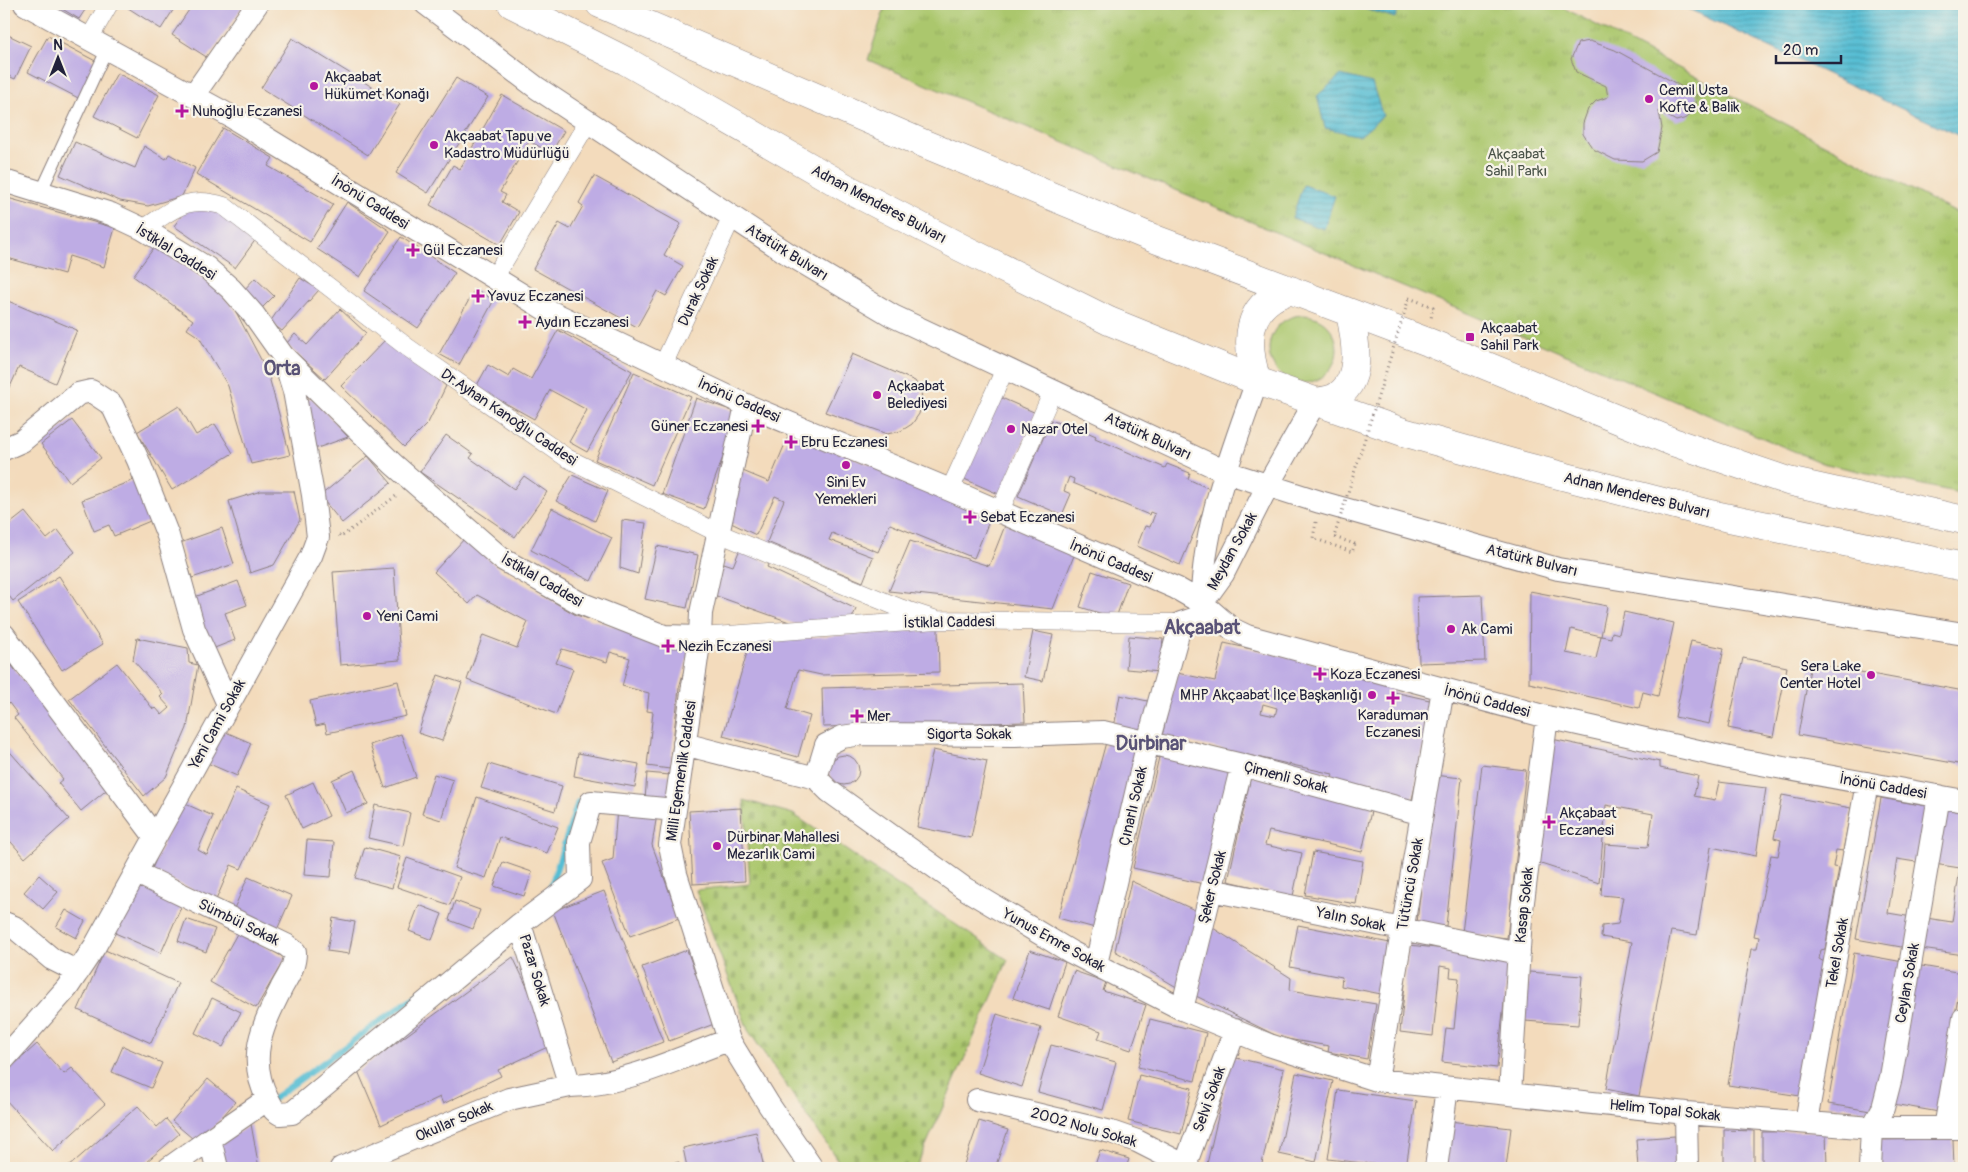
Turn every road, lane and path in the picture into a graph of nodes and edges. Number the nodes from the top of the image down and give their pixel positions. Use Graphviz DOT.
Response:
graph roads {
  1 [pos="25,4"];
  2 [pos="109,4"];
  3 [pos="257,4"];
  4 [pos="426,4"];
  5 [pos="512,4"];
  6 [pos="600,4"];
  7 [pos="98,44"];
  8 [pos="193,96"];
  9 [pos="588,122"];
  10 [pos="4,181"];
  11 [pos="41,192"];
  12 [pos="732,217"];
  13 [pos="143,229"];
  14 [pos="494,278"];
  15 [pos="1291,290"];
  16 [pos="1410,298"];
  17 [pos="1350,313"];
  18 [pos="283,356"];
  19 [pos="663,366"];
  20 [pos="1005,369"];
  21 [pos="1257,381"];
  22 [pos="1053,391"];
  23 [pos="1315,402"];
  24 [pos="746,405"];
  25 [pos="4,449"];
  26 [pos="1226,472"];
  27 [pos="414,483"];
  28 [pos="1268,485"];
  29 [pos="950,490"];
  30 [pos="1320,502"];
  31 [pos="999,513"];
  32 [pos="1964,520"];
  33 [pos="336,530"];
  34 [pos="718,534"];
  35 [pos="1964,567"];
  36 [pos="1207,608"];
  37 [pos="937,620"];
  38 [pos="1181,623"];
  39 [pos="4,634"];
  40 [pos="1964,634"];
  41 [pos="700,637"];
  42 [pos="1443,689"];
  43 [pos="228,704"];
  44 [pos="1547,717"];
  45 [pos="1148,742"];
  46 [pos="684,744"];
  47 [pos="1242,765"];
  48 [pos="816,778"];
  49 [pos="1867,784"];
  50 [pos="1939,796"];
  51 [pos="1964,801"];
  52 [pos="675,810"];
  53 [pos="1422,814"];
  54 [pos="155,837"];
  55 [pos="137,873"];
  56 [pos="1211,890"];
  57 [pos="4,923"];
  58 [pos="520,924"];
  59 [pos="1403,930"];
  60 [pos="1519,952"];
  61 [pos="1096,964"];
  62 [pos="78,972"];
  63 [pos="1182,1009"];
  64 [pos="1964,1020"];
  65 [pos="1235,1030"];
  66 [pos="729,1040"];
  67 [pos="4,1059"];
  68 [pos="1377,1080"];
  69 [pos="570,1086"];
  70 [pos="1447,1088"];
  71 [pos="1510,1094"];
  72 [pos="977,1100"];
  73 [pos="271,1105"];
  74 [pos="1686,1113"];
  75 [pos="1806,1122"];
  76 [pos="1872,1128"];
  77 [pos="1955,1128"];
  78 [pos="210,1139"];
  79 [pos="1187,1167"];
  80 [pos="169,1168"];
  81 [pos="217,1168"];
  82 [pos="341,1168"];
  83 [pos="812,1168"];
  84 [pos="1436,1168"];
  85 [pos="1687,1168"];
  86 [pos="1870,1168"];
  1 -- 7 [label="street, İnönü Caddesi"];
  2 -- 7 [label="street"];
  3 -- 8 [label="street"];
  4 -- 9 [label="street, Atatürk Bulvarı"];
  5 -- 21 [label="highway, Adnan Menderes Bulvarı"];
  6 -- 15 [label="highway"];
  7 -- 8 [label="street, İnönü Caddesi"];
  7 -- 11 [label="lane"];
  8 -- 14 [label="street, İnönü Caddesi"];
  9 -- 12 [label="street, Atatürk Bulvarı"];
  9 -- 14 [label="street"];
  10 -- 11 [label="street, İstiklal Caddesi"];
  11 -- 13 [label="street, İstiklal Caddesi"];
  12 -- 19 [label="street, Durak Sokak"];
  12 -- 20 [label="street, Atatürk Bulvarı"];
  13 -- 18 [label="street, İstiklal Caddesi"];
  13 -- 34 [label="street, Dr.Ayhan Kanoğlu Caddesi"];
  14 -- 19 [label="street, İnönü Caddesi"];
  15 -- 17 [label="highway"];
  15 -- 21 [label="highway"];
  16 -- 30 [label="path, bridge"];
  17 -- 23 [label="highway"];
  17 -- 32 [label="highway"];
  18 -- 27 [label="street, İstiklal Caddesi"];
  18 -- 43 [label="street, Yeni Cami Sokak"];
  19 -- 24 [label="street, İnönü Caddesi"];
  20 -- 22 [label="street, Atatürk Bulvarı"];
  20 -- 29 [label="street"];
  21 -- 23 [label="highway, Adnan Menderes Bulvarı"];
  21 -- 26 [label="street, Meydan Sokak"];
  22 -- 26 [label="street, Atatürk Bulvarı"];
  22 -- 31 [label="street"];
  23 -- 28 [label="street, Meydan Sokak"];
  23 -- 35 [label="highway, Adnan Menderes Bulvarı"];
  24 -- 29 [label="street, İnönü Caddesi"];
  24 -- 34 [label="street, Milli Egemenlik Caddesi"];
  25 -- 43 [label="street"];
  26 -- 28 [label="street, Atatürk Bulvarı"];
  26 -- 36 [label="street, Meydan Sokak"];
  27 -- 33 [label="path"];
  27 -- 41 [label="street, İstiklal Caddesi"];
  28 -- 30 [label="street, Atatürk Bulvarı"];
  28 -- 36 [label="street, Meydan Sokak"];
  29 -- 31 [label="street, İnönü Caddesi"];
  30 -- 40 [label="street, Atatürk Bulvarı"];
  31 -- 36 [label="street, İnönü Caddesi"];
  34 -- 37 [label="street, Dr.Ayhan Kanoğlu Caddesi"];
  34 -- 41 [label="street, Milli Egemenlik Caddesi"];
  36 -- 38 [label="street"];
  36 -- 42 [label="street, İnönü Caddesi"];
  37 -- 38 [label="street, İstiklal Caddesi"];
  37 -- 41 [label="street, İstiklal Caddesi"];
  38 -- 45 [label="street, Çınarlı Sokak"];
  39 -- 54 [label="street"];
  41 -- 46 [label="street, Milli Egemenlik Caddesi"];
  42 -- 44 [label="street, İnönü Caddesi"];
  42 -- 53 [label="street, Tütüncü Sokak"];
  43 -- 54 [label="street, Yeni Cami Sokak"];
  44 -- 49 [label="street, İnönü Caddesi"];
  44 -- 60 [label="street, Kasap Sokak"];
  45 -- 47 [label="street, Çimenli Sokak"];
  45 -- 48 [label="street, Sigorta Sokak"];
  45 -- 61 [label="street, Çınarlı Sokak"];
  46 -- 48 [label="street, Yunus Emre Sokak"];
  46 -- 52 [label="street, Milli Egemenlik Caddesi"];
  47 -- 53 [label="street, Çimenli Sokak"];
  47 -- 56 [label="street, Şeker Sokak"];
  48 -- 61 [label="street, Yunus Emre Sokak"];
  49 -- 50 [label="street, İnönü Caddesi"];
  49 -- 75 [label="street, Tekel Sokak"];
  50 -- 51 [label="street, İnönü Caddesi"];
  50 -- 76 [label="street, Ceylan Sokak"];
  52 -- 58 [label="street, Pazar Sokak"];
  52 -- 66 [label="street, Milli Egemenlik Caddesi"];
  53 -- 59 [label="street, Tütüncü Sokak"];
  54 -- 55 [label="street, Yeni Cami Sokak"];
  55 -- 62 [label="street, Yeni Cami Sokak"];
  55 -- 73 [label="street, Sümbül Sokak"];
  56 -- 59 [label="street, Yalın Sokak"];
  56 -- 63 [label="street, Şeker Sokak"];
  57 -- 62 [label="street"];
  58 -- 69 [label="street, Pazar Sokak"];
  58 -- 73 [label="street"];
  59 -- 60 [label="street, Yalın Sokak"];
  59 -- 68 [label="street, Tütüncü Sokak"];
  60 -- 71 [label="street, Kasap Sokak"];
  61 -- 63 [label="street, Yunus Emre Sokak"];
  62 -- 67 [label="street, Yeni Cami Sokak"];
  63 -- 65 [label="street, Yunus Emre Sokak"];
  64 -- 77 [label="street"];
  65 -- 68 [label="street, Yunus Emre Sokak"];
  65 -- 79 [label="street, Selvi Sokak"];
  66 -- 69 [label="street"];
  66 -- 83 [label="street, Milli Egemenlik Caddesi"];
  68 -- 70 [label="street, Yunus Emre Sokak"];
  69 -- 82 [label="street, Okullar Sokak"];
  70 -- 71 [label="street, Helim Topal Sokak"];
  70 -- 84 [label="street"];
  71 -- 74 [label="street, Helim Topal Sokak"];
  72 -- 79 [label="street, 2002 Nolu Sokak"];
  73 -- 78 [label="street"];
  74 -- 75 [label="street, Helim Topal Sokak"];
  74 -- 85 [label="street"];
  75 -- 76 [label="street, Helim Topal Sokak"];
  76 -- 77 [label="street, Helim Topal Sokak"];
  76 -- 86 [label="street, Ceylan Sokak"];
  78 -- 80 [label="street"];
  78 -- 81 [label="street"];
}
